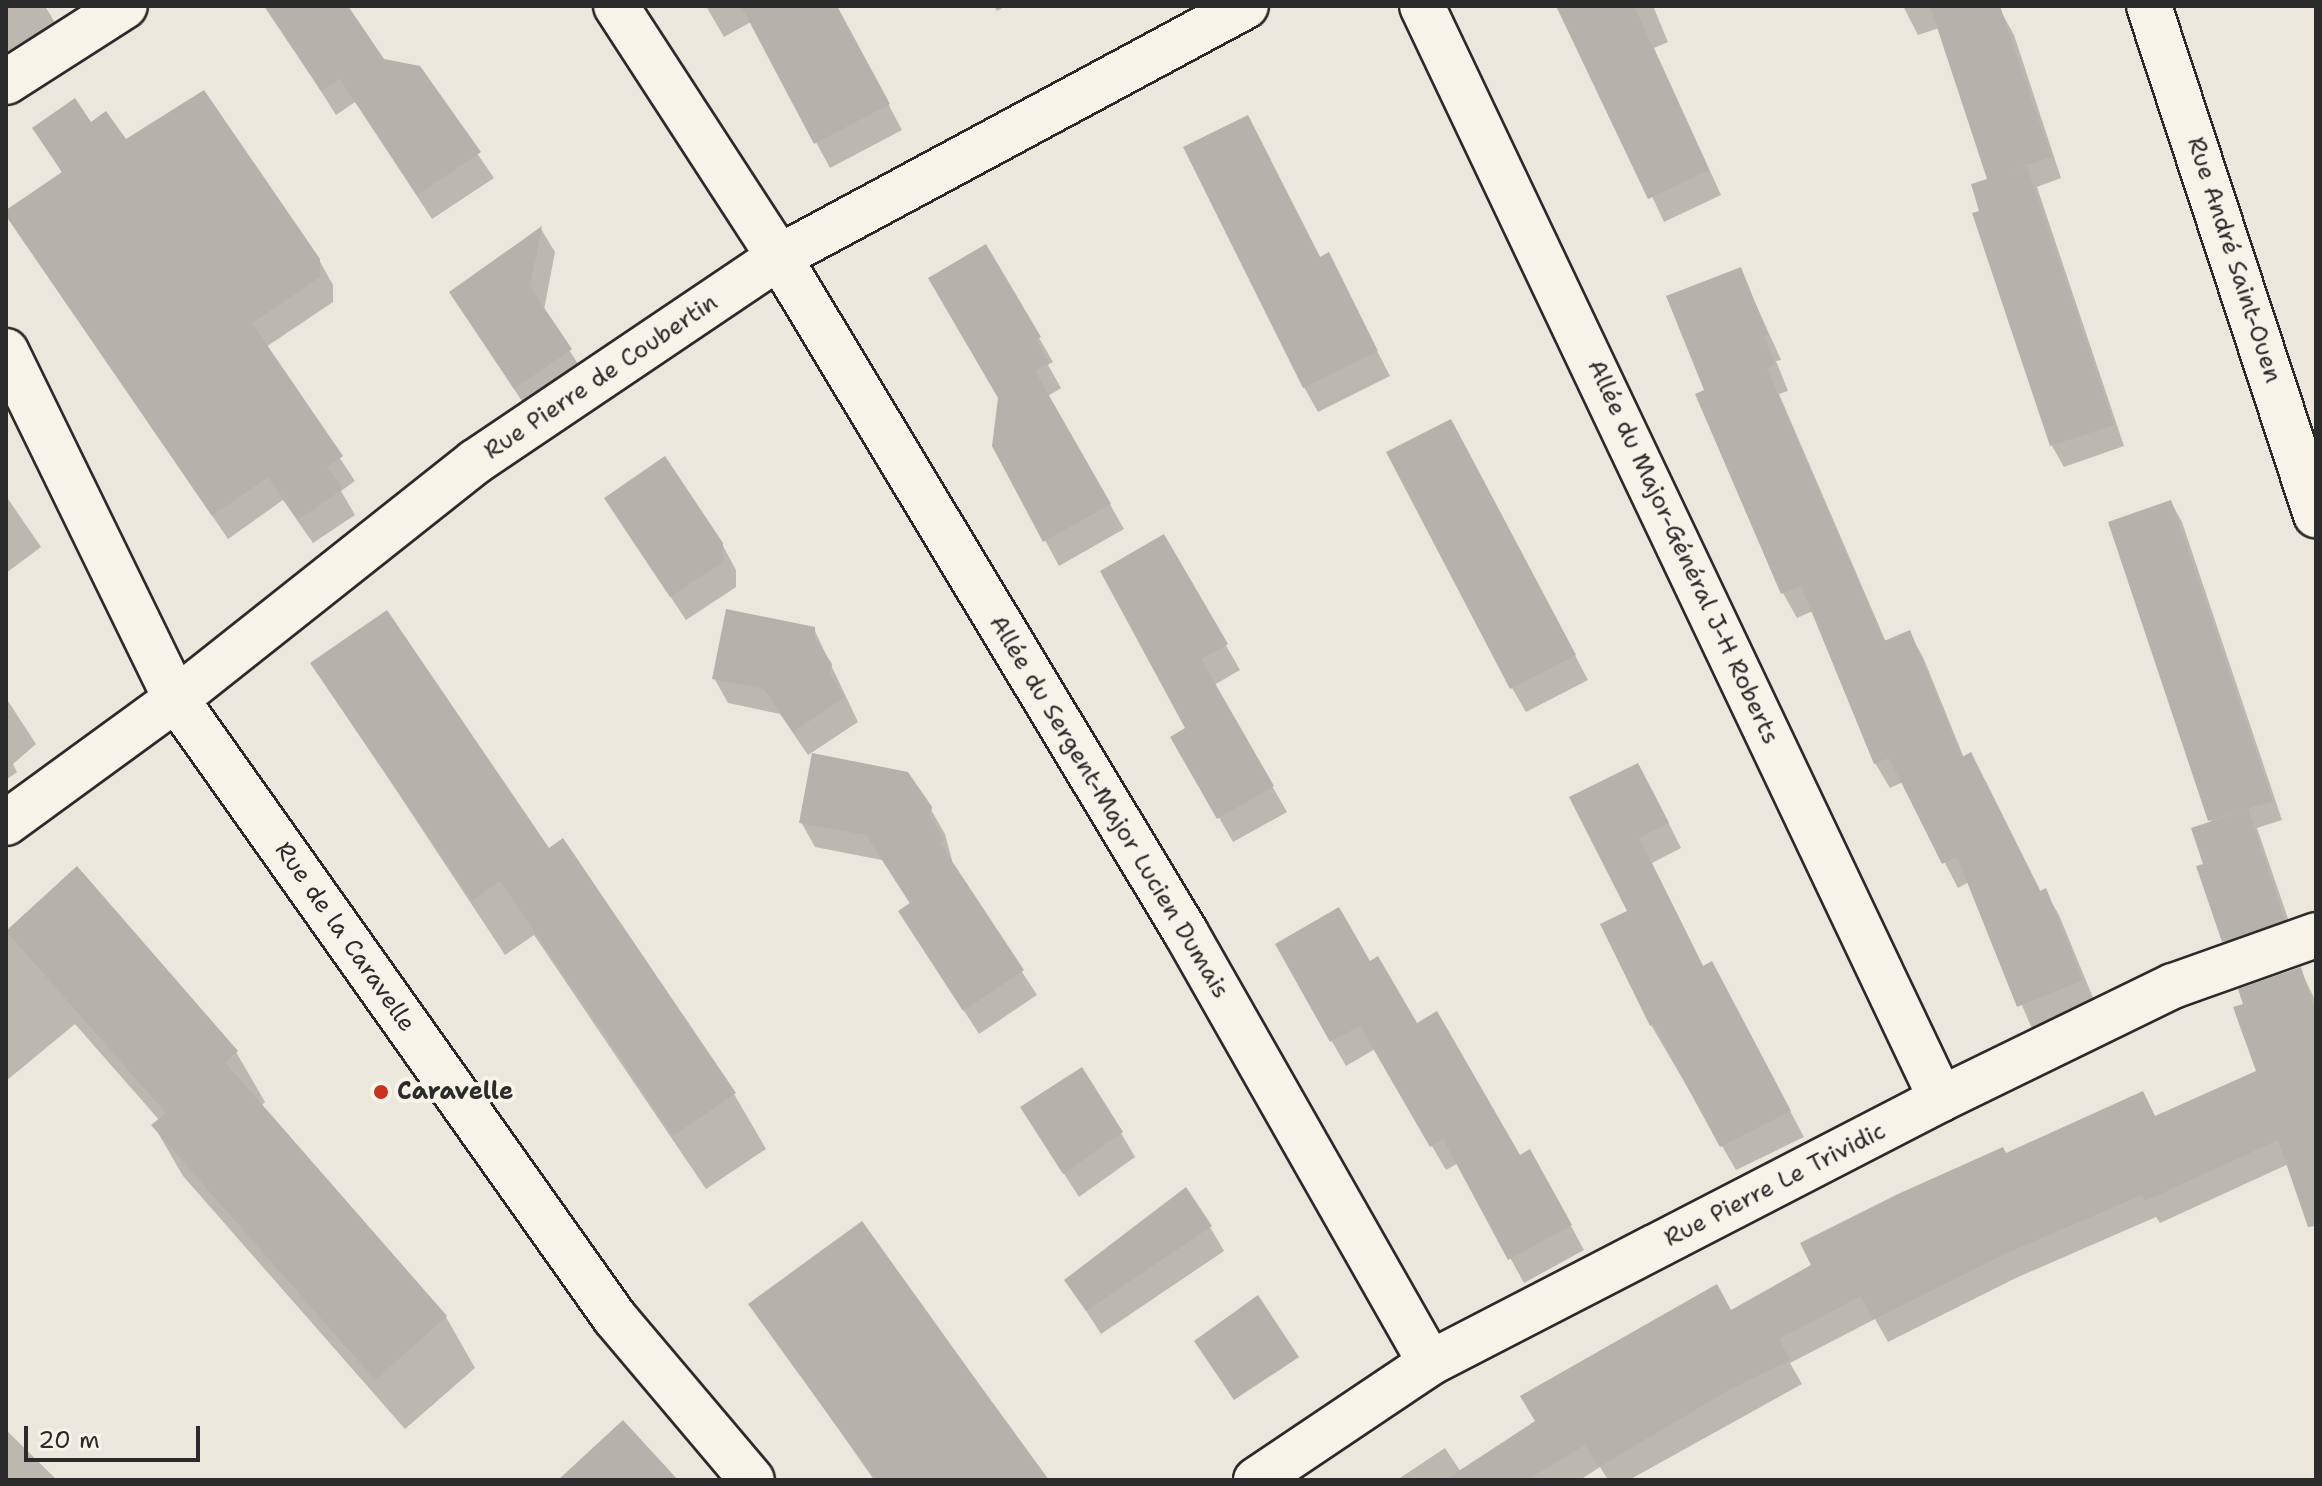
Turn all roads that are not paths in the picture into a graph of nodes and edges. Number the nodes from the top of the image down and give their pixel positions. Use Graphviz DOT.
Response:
graph roads {
  1 [pos="125,6"];
  2 [pos="616,6"];
  3 [pos="1246,6"];
  4 [pos="1422,6"];
  5 [pos="2149,6"];
  6 [pos="6,82"];
  7 [pos="779,257"];
  8 [pos="6,351"];
  9 [pos="2316,515"];
  10 [pos="176,699"];
  11 [pos="6,823"];
  12 [pos="2316,935"];
  13 [pos="1941,1099"];
  14 [pos="1430,1363"];
  15 [pos="752,1480"];
  16 [pos="1256,1480"];
  1 -- 6 [label="street"];
  2 -- 7 [label="street, Allée du Sergent-Major Lucien Dumais"];
  3 -- 7 [label="street, Rue Pierre de Coubertin"];
  4 -- 13 [label="street, Allée du Major-Général J-H Roberts"];
  5 -- 9 [label="street, Rue André Saint-Ouen"];
  7 -- 10 [label="street, Rue Pierre de Coubertin"];
  7 -- 14 [label="street, Allée du Sergent-Major Lucien Dumais"];
  8 -- 10 [label="street, Rue de la Caravelle"];
  10 -- 11 [label="street, Rue Pierre de Coubertin"];
  10 -- 15 [label="street, Rue de la Caravelle"];
  12 -- 13 [label="street, Rue Pierre Le Trividic"];
  13 -- 14 [label="street, Rue Pierre Le Trividic"];
  14 -- 16 [label="street, Rue Pierre Le Trividic"];
}
